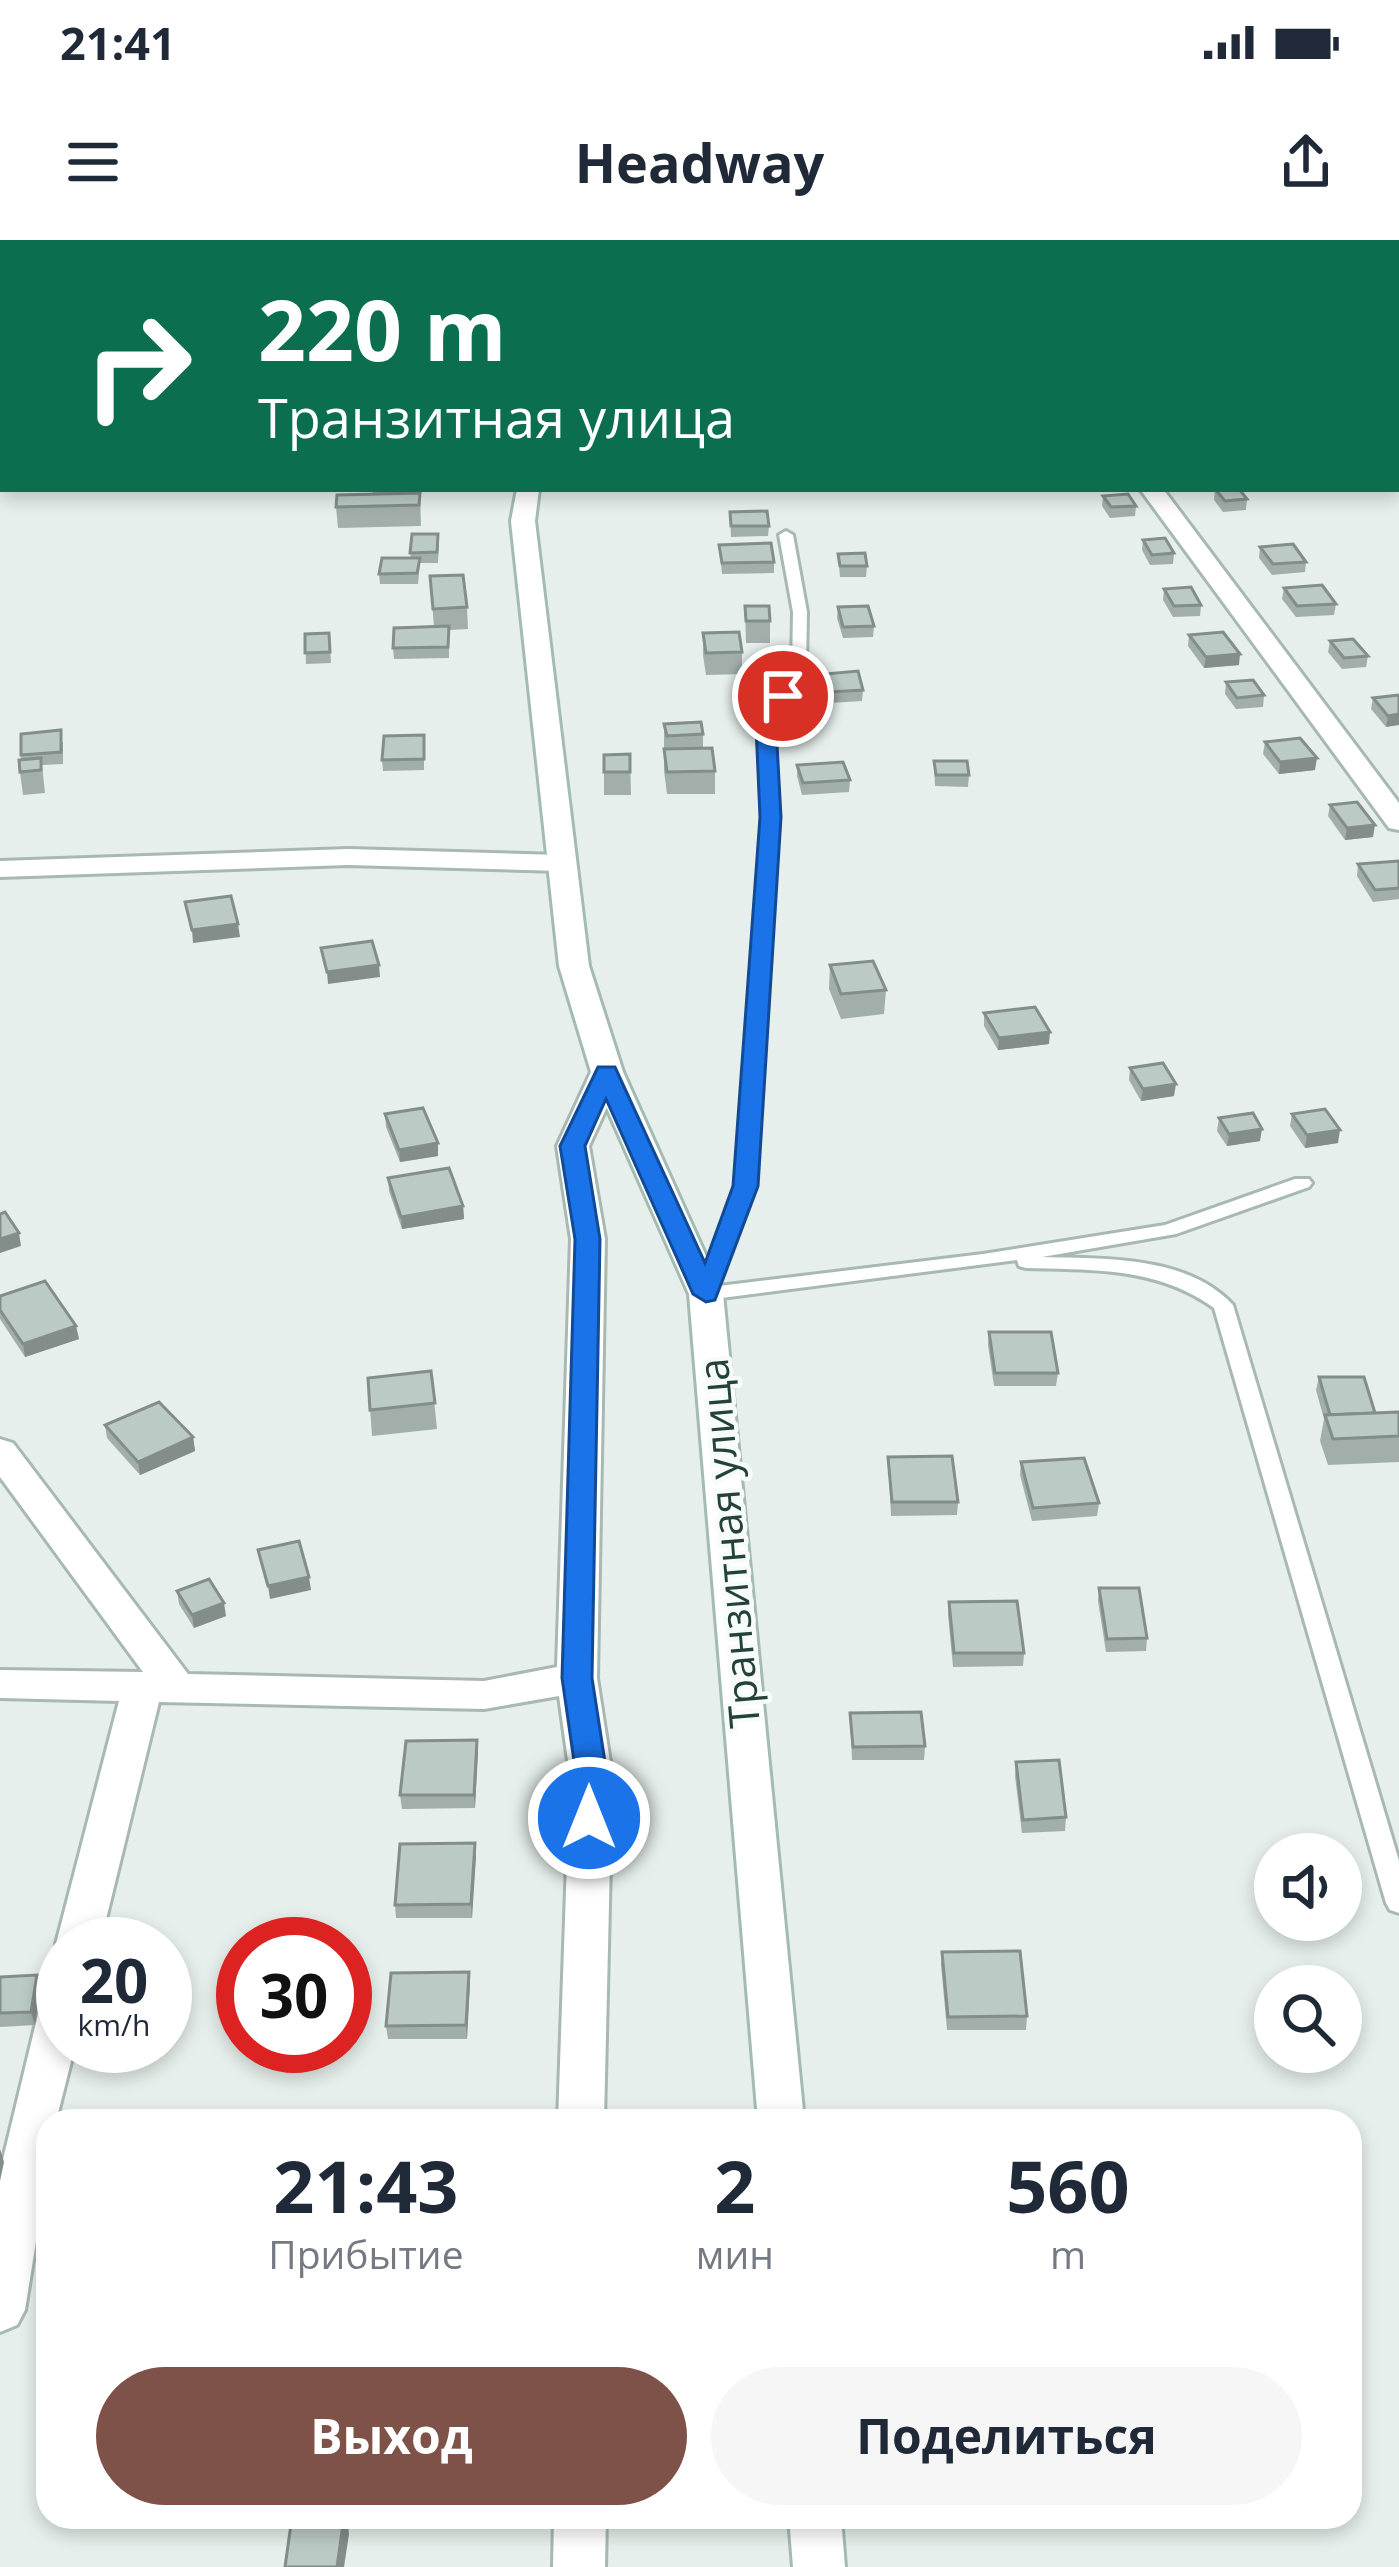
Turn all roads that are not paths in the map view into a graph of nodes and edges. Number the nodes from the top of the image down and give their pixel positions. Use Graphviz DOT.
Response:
graph roads {
  1 [pos="528,492"];
  2 [pos="1153,492"];
  3 [pos="786,535"];
  4 [pos="1399,822"];
  5 [pos="560,863"];
  6 [pos="0,869"];
  7 [pos="607,1072"];
  8 [pos="1302,1183"];
  9 [pos="983,1260"];
  10 [pos="706,1294"];
  11 [pos="0,1451"];
  12 [pos="577,1678"];
  13 [pos="0,1684"];
  14 [pos="159,1686"];
  15 [pos="1399,1903"];
  16 [pos="86,1917"];
  17 [pos="45,2073"];
  18 [pos="36,2109"];
  19 [pos="36,2109"];
  20 [pos="581,2109"];
  21 [pos="780,2109"];
  22 [pos="0,2310"];
  23 [pos="580,2529"];
  24 [pos="816,2529"];
  25 [pos="580,2567"];
  26 [pos="819,2567"];
  1 -- 5 [label="street, Транзитная улица"];
  2 -- 4 [label="street"];
  3 -- 10 [label="lane"];
  5 -- 6 [label="street"];
  5 -- 7 [label="street, Транзитная улица"];
  7 -- 10 [label="street, Транзитная улица"];
  7 -- 12 [label="street"];
  8 -- 9 [label="lane"];
  9 -- 10 [label="lane"];
  9 -- 15 [label="lane"];
  10 -- 21 [label="street, Транзитная улица"];
  11 -- 14 [label="street"];
  12 -- 14 [label="street"];
  12 -- 20 [label="street"];
  13 -- 14 [label="street"];
  14 -- 16 [label="street"];
  17 -- 19 [label="street"];
  18 -- 22 [label="street"];
  23 -- 25 [label="street"];
  24 -- 26 [label="street"];
}
